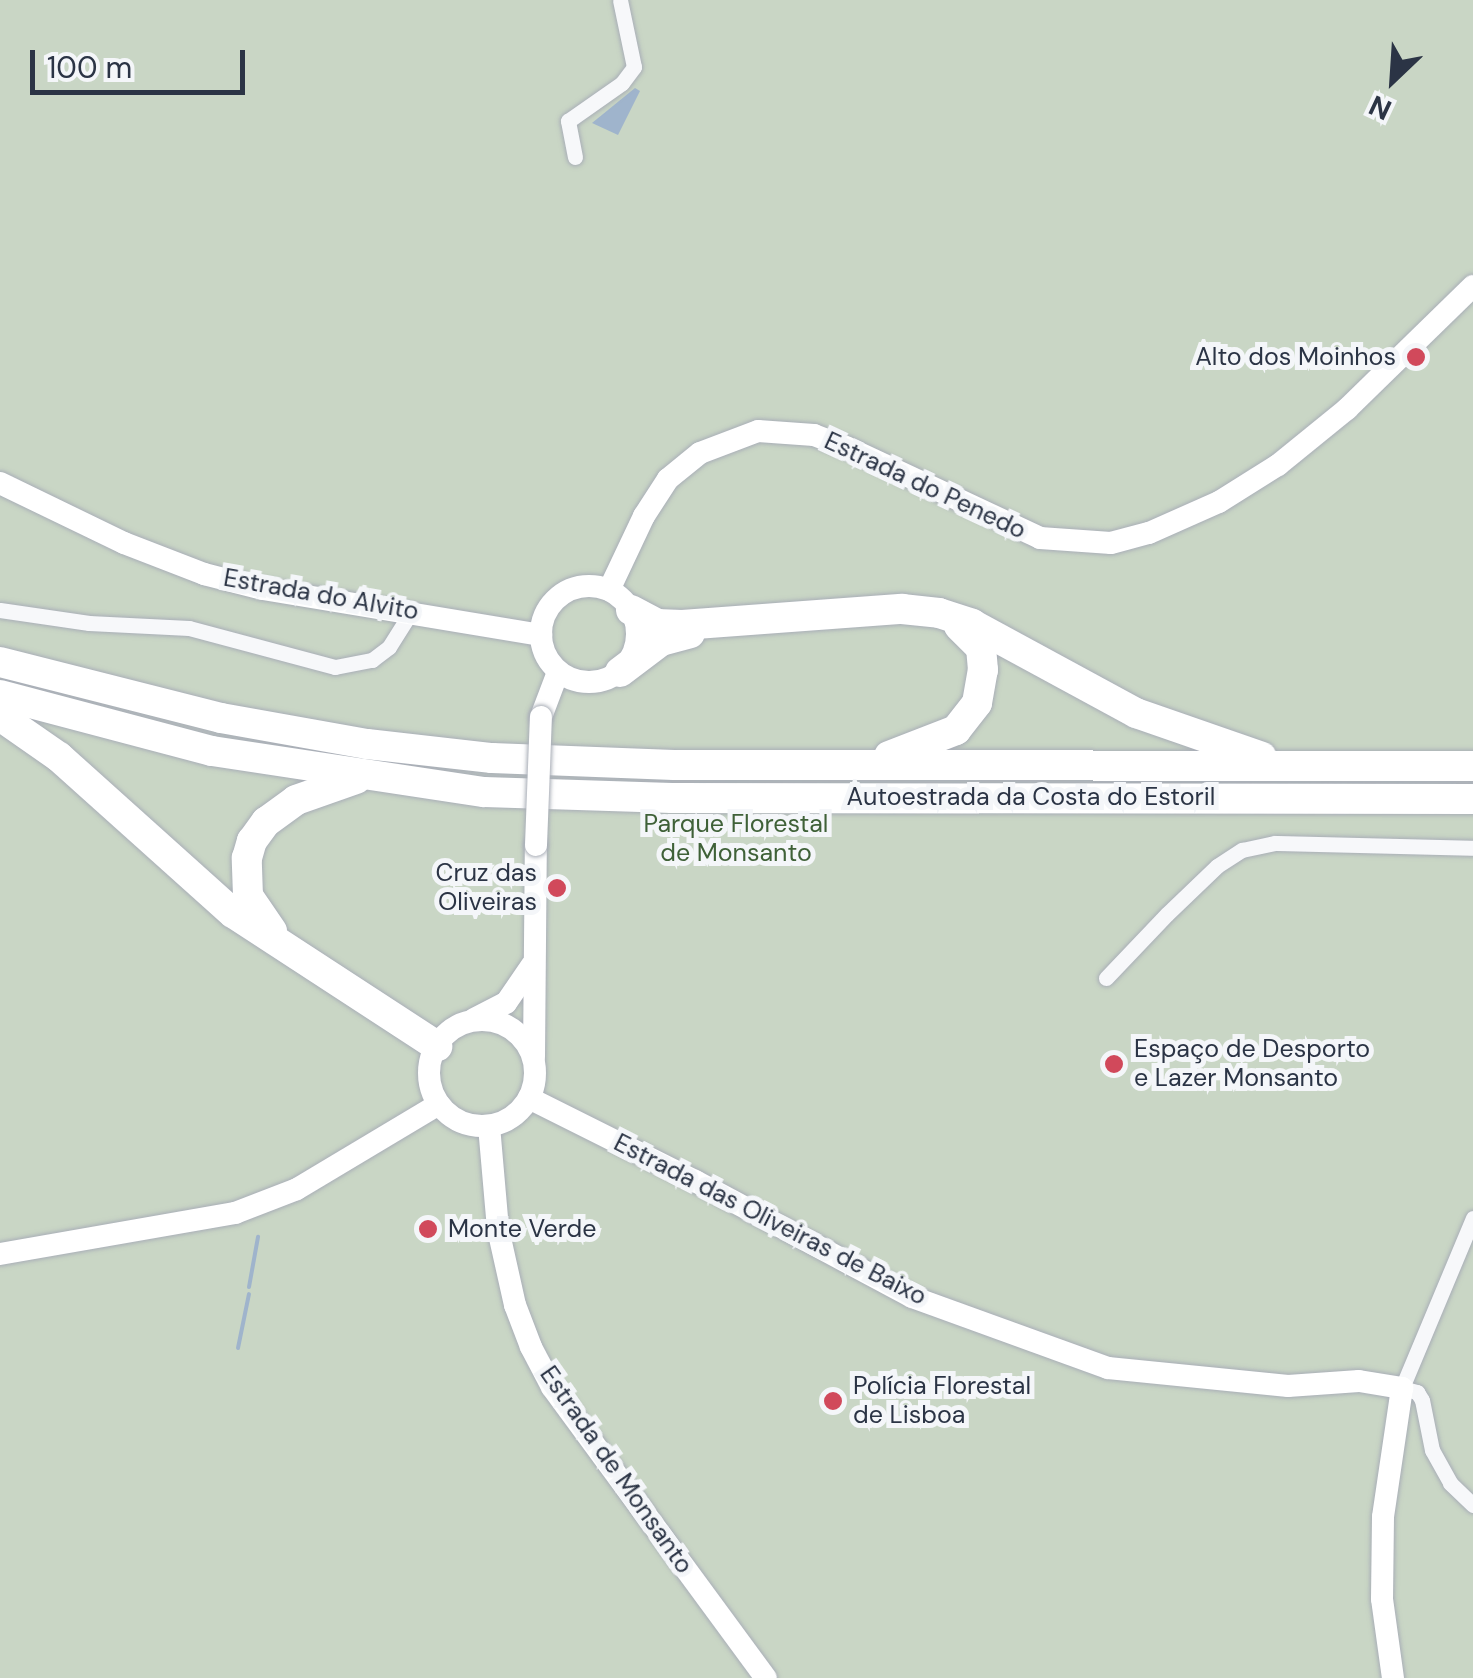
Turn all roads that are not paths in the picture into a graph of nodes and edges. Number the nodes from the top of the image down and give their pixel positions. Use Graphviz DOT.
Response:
graph roads {
  1 [pos="620,0"];
  2 [pos="591,143"];
  3 [pos="1473,286"];
  4 [pos="0,482"];
  5 [pos="620,600"];
  6 [pos="0,610"];
  7 [pos="411,612"];
  8 [pos="540,634"];
  9 [pos="0,662"];
  10 [pos="558,672"];
  11 [pos="620,672"];
  12 [pos="0,696"];
  13 [pos="0,716"];
  14 [pos="865,764"];
  15 [pos="1284,765"];
  16 [pos="1473,766"];
  17 [pos="362,777"];
  18 [pos="1473,799"];
  19 [pos="1473,848"];
  20 [pos="284,945"];
  21 [pos="532,965"];
  22 [pos="1106,978"];
  23 [pos="468,1022"];
  24 [pos="436,1046"];
  25 [pos="534,1070"];
  26 [pos="528,1098"];
  27 [pos="439,1104"];
  28 [pos="489,1126"];
  29 [pos="1473,1218"];
  30 [pos="0,1254"];
  31 [pos="1402,1388"];
  32 [pos="1473,1505"];
  33 [pos="766,1678"];
  34 [pos="1394,1678"];
  1 -- 2 [label="street"];
  3 -- 5 [label="street, Estrada do Penedo"];
  4 -- 7 [label="street, Estrada do Alvito"];
  5 -- 8 [label="street"];
  5 -- 11 [label="street"];
  5 -- 15 [label="highway"];
  6 -- 7 [label="street"];
  7 -- 8 [label="street, Estrada do Alvito"];
  8 -- 10 [label="street"];
  9 -- 14 [label="highway, Autoestrada da Costa do Estoril"];
  10 -- 11 [label="street"];
  10 -- 21 [label="street, bridge"];
  11 -- 14 [label="highway"];
  12 -- 17 [label="highway, Autoestrada da Costa do Estoril"];
  13 -- 20 [label="highway"];
  14 -- 15 [label="highway, Autoestrada da Costa do Estoril"];
  15 -- 16 [label="highway, Autoestrada da Costa do Estoril"];
  17 -- 18 [label="highway, Autoestrada da Costa do Estoril"];
  17 -- 20 [label="highway"];
  19 -- 22 [label="street"];
  20 -- 24 [label="highway"];
  21 -- 23 [label="street"];
  21 -- 25 [label="street"];
  23 -- 24 [label="street"];
  23 -- 25 [label="street"];
  24 -- 27 [label="street"];
  25 -- 26 [label="street"];
  26 -- 28 [label="street"];
  26 -- 31 [label="street, Estrada das Oliveiras de Baixo"];
  27 -- 28 [label="street"];
  27 -- 30 [label="street"];
  28 -- 33 [label="street, Estrada de Monsanto"];
  29 -- 31 [label="street"];
  31 -- 32 [label="street"];
  31 -- 34 [label="street"];
}
